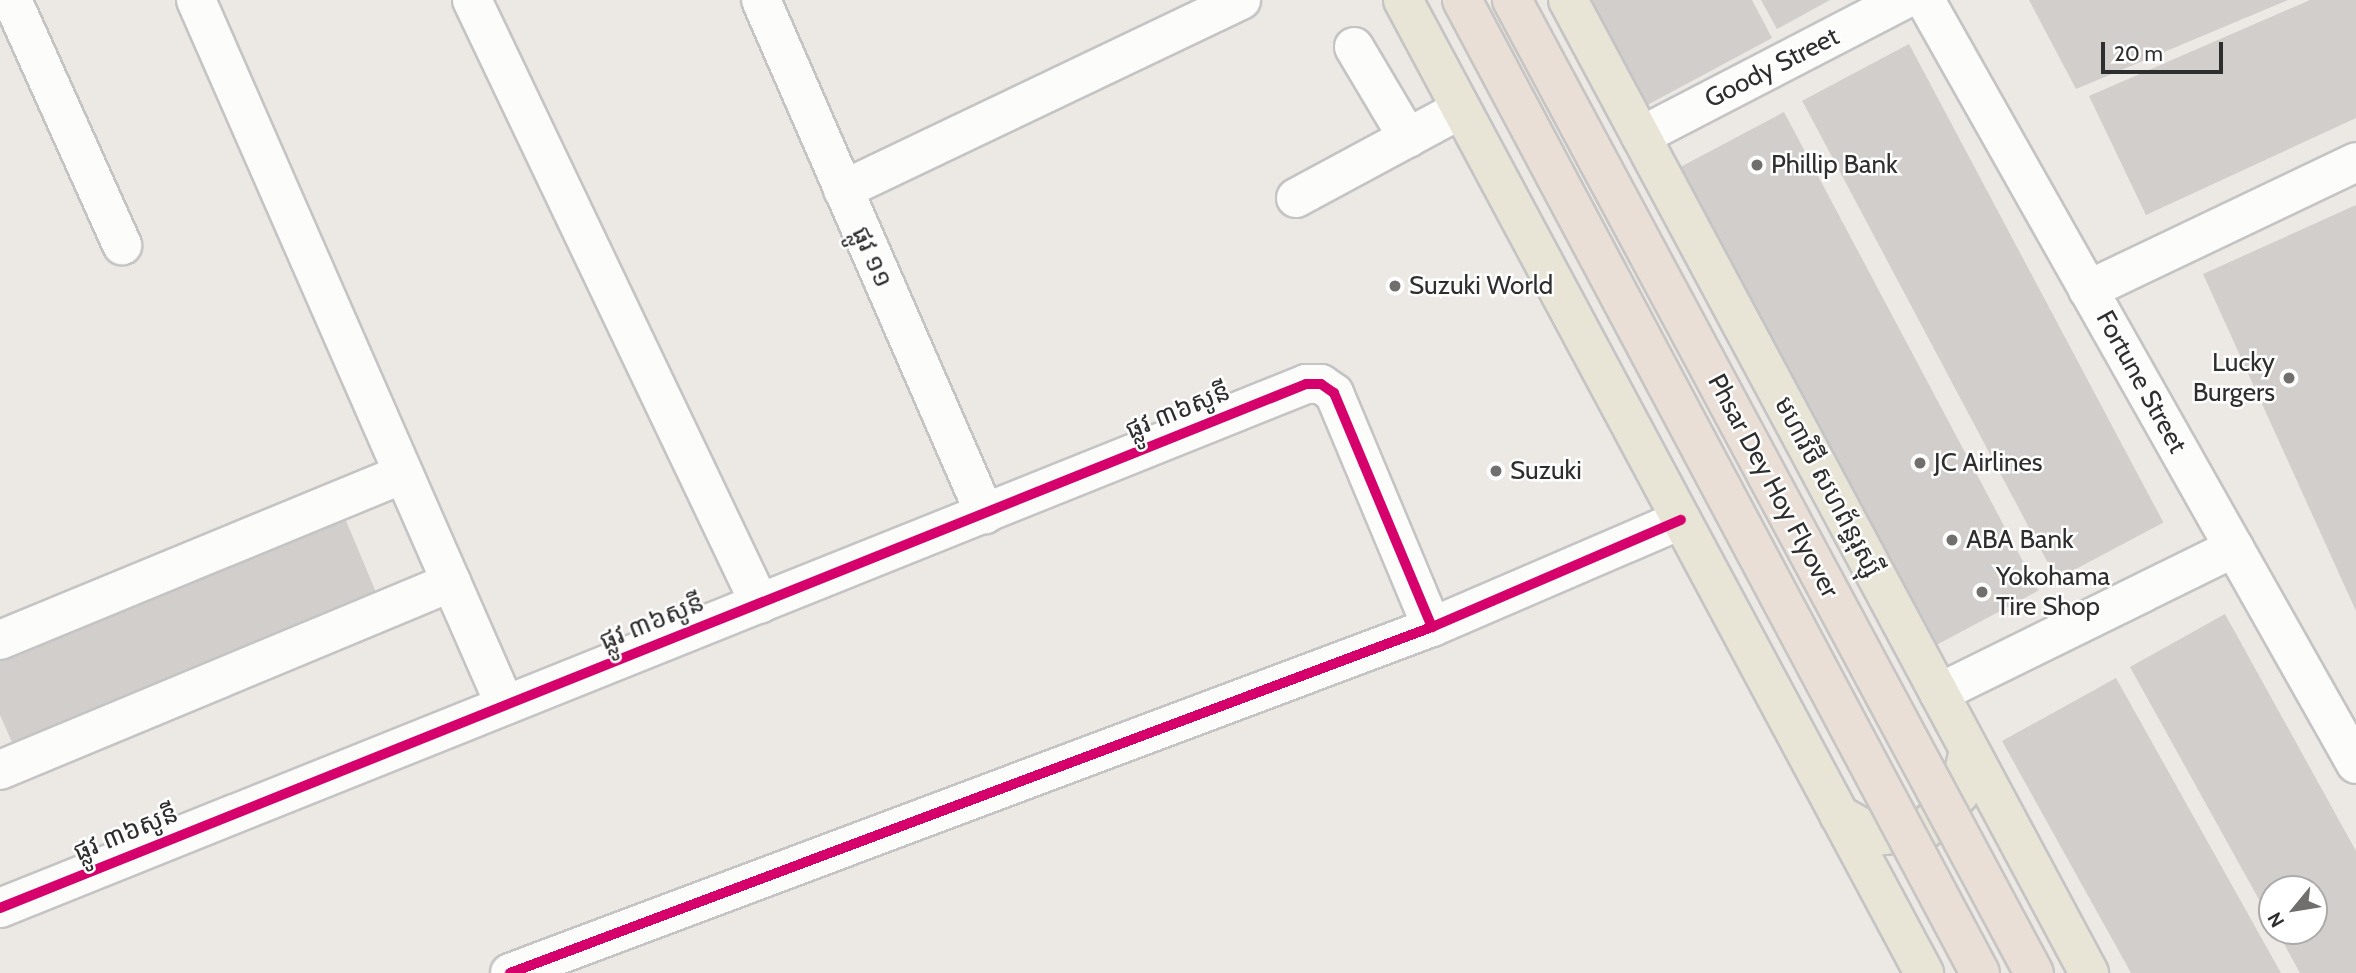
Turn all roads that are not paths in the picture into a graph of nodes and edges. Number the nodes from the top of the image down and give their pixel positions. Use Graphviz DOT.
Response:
graph roads {
  1 [pos="12,0"];
  2 [pos="196,0"];
  3 [pos="472,0"];
  4 [pos="761,0"];
  5 [pos="1241,0"];
  6 [pos="1403,0"];
  7 [pos="1462,0"];
  8 [pos="1512,0"];
  9 [pos="1568,0"];
  10 [pos="1903,0"];
  11 [pos="1925,0"];
  12 [pos="1354,47"];
  13 [pos="1461,109"];
  14 [pos="1641,136"];
  15 [pos="1408,138"];
  16 [pos="2356,162"];
  17 [pos="843,190"];
  18 [pos="1296,198"];
  19 [pos="122,245"];
  20 [pos="2088,290"];
  21 [pos="403,474"];
  22 [pos="985,514"];
  23 [pos="1681,520"];
  24 [pos="2234,548"];
  25 [pos="451,582"];
  26 [pos="761,604"];
  27 [pos="1432,627"];
  28 [pos="0,640"];
  29 [pos="1939,694"];
  30 [pos="505,705"];
  31 [pos="1969,750"];
  32 [pos="2356,764"];
  33 [pos="0,770"];
  34 [pos="1839,815"];
  35 [pos="0,908"];
  36 [pos="510,973"];
  37 [pos="1924,973"];
  38 [pos="1980,973"];
  39 [pos="2034,973"];
  40 [pos="2089,973"];
  1 -- 19 [label="street"];
  2 -- 21 [label="street"];
  3 -- 26 [label="street"];
  4 -- 17 [label="street, ផ្លូវ ១១"];
  5 -- 17 [label="street"];
  6 -- 13 [label="main road"];
  7 -- 38 [label="highway, Phsar Dey Hoy Flyover, bridge"];
  8 -- 39 [label="highway, Phsar Dey Hoy Flyover, bridge"];
  9 -- 14 [label="main road, មហាវិថី សហព័ន្ធរុស្ស៊ី"];
  10 -- 14 [label="street, Goody Street"];
  11 -- 20 [label="street, Fortune Street"];
  12 -- 15 [label="street"];
  13 -- 15 [label="street"];
  13 -- 23 [label="main road"];
  14 -- 29 [label="main road, មហាវិថី សហព័ន្ធរុស្ស៊ី"];
  15 -- 18 [label="street"];
  16 -- 20 [label="street"];
  17 -- 22 [label="street, ផ្លូវ ១១"];
  20 -- 24 [label="street, Fortune Street"];
  21 -- 25 [label="street"];
  21 -- 28 [label="street"];
  22 -- 26 [label="street, ផ្លូវ ៣៦សូនី"];
  22 -- 27 [label="street, ផ្លូវ ៣៦សូនី"];
  23 -- 27 [label="street"];
  23 -- 34 [label="main road"];
  24 -- 29 [label="street"];
  24 -- 32 [label="street, Fortune Street"];
  25 -- 30 [label="street"];
  25 -- 33 [label="street"];
  26 -- 30 [label="street, ផ្លូវ ៣៦សូនី"];
  27 -- 36 [label="street"];
  29 -- 31 [label="main road, មហាវិថី សហព័ន្ធរុស្ស៊ី"];
  30 -- 35 [label="street, ផ្លូវ ៣៦សូនី"];
  31 -- 34 [label="main road"];
  31 -- 40 [label="main road, មហាវិថី សហព័ន្ធរុស្ស៊ី"];
  34 -- 37 [label="main road"];
}
